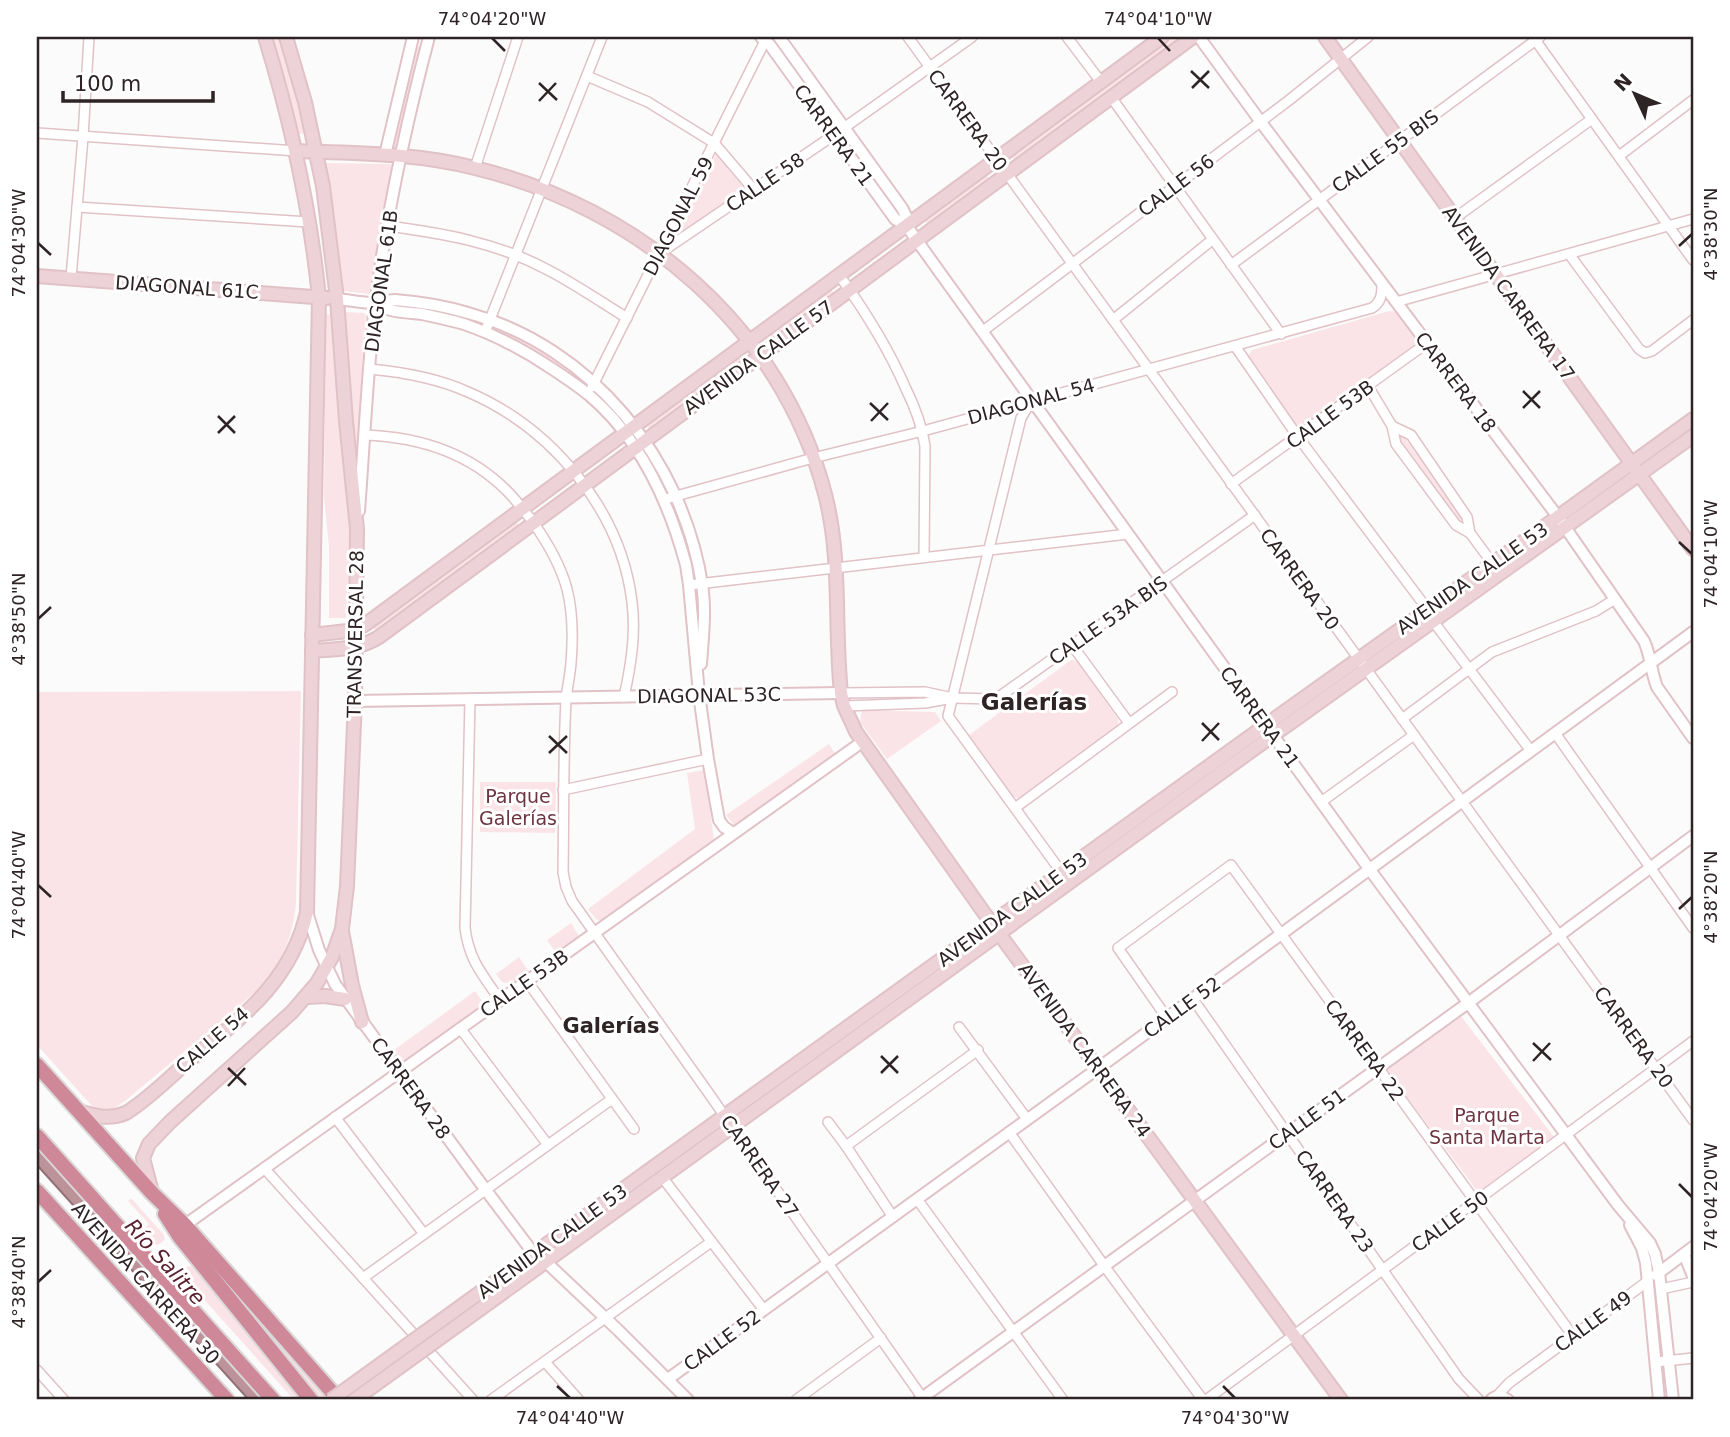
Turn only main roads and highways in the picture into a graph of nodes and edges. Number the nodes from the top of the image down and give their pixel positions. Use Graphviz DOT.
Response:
graph roads {
  1 [pos="265,37"];
  2 [pos="286,37"];
  3 [pos="1162,37"];
  4 [pos="1193,37"];
  5 [pos="1325,37"];
  6 [pos="296,151"];
  7 [pos="317,152"];
  8 [pos="37,276"];
  9 [pos="319,297"];
  10 [pos="337,299"];
  11 [pos="749,341"];
  12 [pos="759,355"];
  13 [pos="1693,419"];
  14 [pos="1693,436"];
  15 [pos="1632,464"];
  16 [pos="1640,475"];
  17 [pos="1562,523"];
  18 [pos="1693,549"];
  19 [pos="1431,616"];
  20 [pos="356,630"];
  21 [pos="312,635"];
  22 [pos="356,647"];
  23 [pos="312,651"];
  24 [pos="1269,730"];
  25 [pos="995,928"];
  26 [pos="342,929"];
  27 [pos="326,968"];
  28 [pos="307,997"];
  29 [pos="345,999"];
  30 [pos="362,1023"];
  31 [pos="37,1065"];
  32 [pos="77,1111"];
  33 [pos="729,1121"];
  34 [pos="37,1136"];
  35 [pos="37,1191"];
  36 [pos="152,1193"];
  37 [pos="486,1296"];
  38 [pos="227,1400"];
  39 [pos="273,1400"];
  40 [pos="311,1400"];
  41 [pos="331,1400"];
  42 [pos="339,1400"];
  43 [pos="354,1400"];
  44 [pos="1341,1400"];
  1 -- 6 [label="main road"];
  2 -- 7 [label="main road"];
  3 -- 11 [label="main road, AVENIDA CALLE 57"];
  4 -- 12 [label="main road, AVENIDA CALLE 57"];
  5 -- 15 [label="main road, AVENIDA CARRERA 17"];
  6 -- 7 [label="main road"];
  6 -- 9 [label="main road"];
  7 -- 10 [label="main road"];
  7 -- 11 [label="main road"];
  8 -- 9 [label="main road, DIAGONAL 61C"];
  9 -- 10 [label="main road, DIAGONAL 61C"];
  9 -- 21 [label="main road"];
  10 -- 20 [label="main road, TRANSVERSAL 28"];
  11 -- 12 [label="main road"];
  11 -- 20 [label="main road, AVENIDA CALLE 57"];
  12 -- 22 [label="main road, AVENIDA CALLE 57"];
  12 -- 25 [label="main road, AVENIDA CARRERA 24"];
  13 -- 15 [label="main road, AVENIDA CALLE 53"];
  14 -- 16 [label="main road, AVENIDA CALLE 53"];
  15 -- 16 [label="main road, AVENIDA CARRERA 17"];
  15 -- 17 [label="main road, AVENIDA CALLE 53"];
  16 -- 17 [label="main road, AVENIDA CALLE 53"];
  16 -- 18 [label="main road, AVENIDA CARRERA 17"];
  17 -- 19 [label="main road, AVENIDA CALLE 53"];
  17 -- 19 [label="main road, AVENIDA CALLE 53"];
  19 -- 24 [label="main road, AVENIDA CALLE 53"];
  20 -- 21 [label="main road, AVENIDA CALLE 57"];
  20 -- 22 [label="main road, TRANSVERSAL 28"];
  21 -- 23 [label="main road"];
  22 -- 23 [label="main road, AVENIDA CALLE 57"];
  22 -- 26 [label="main road, TRANSVERSAL 28"];
  23 -- 32 [label="main road, CALLE 54"];
  24 -- 25 [label="main road, AVENIDA CALLE 53"];
  24 -- 25 [label="main road, AVENIDA CALLE 53"];
  25 -- 33 [label="main road, AVENIDA CALLE 53"];
  25 -- 44 [label="main road, AVENIDA CARRERA 24"];
  26 -- 27 [label="main road, TRANSVERSAL 28"];
  26 -- 30 [label="main road"];
  27 -- 28 [label="main road, CALLE 54"];
  28 -- 29 [label="main road"];
  28 -- 36 [label="main road, CALLE 54"];
  31 -- 32 [label="highway"];
  32 -- 36 [label="highway"];
  33 -- 37 [label="main road, AVENIDA CALLE 53"];
  33 -- 37 [label="main road, AVENIDA CALLE 53"];
  34 -- 39 [label="highway, AVENIDA CARRERA 30"];
  35 -- 38 [label="highway, AVENIDA CARRERA 30"];
  36 -- 40 [label="highway"];
  36 -- 42 [label="highway"];
  37 -- 41 [label="main road, AVENIDA CALLE 53, bridge"];
  37 -- 43 [label="main road, AVENIDA CALLE 53, bridge"];
}
